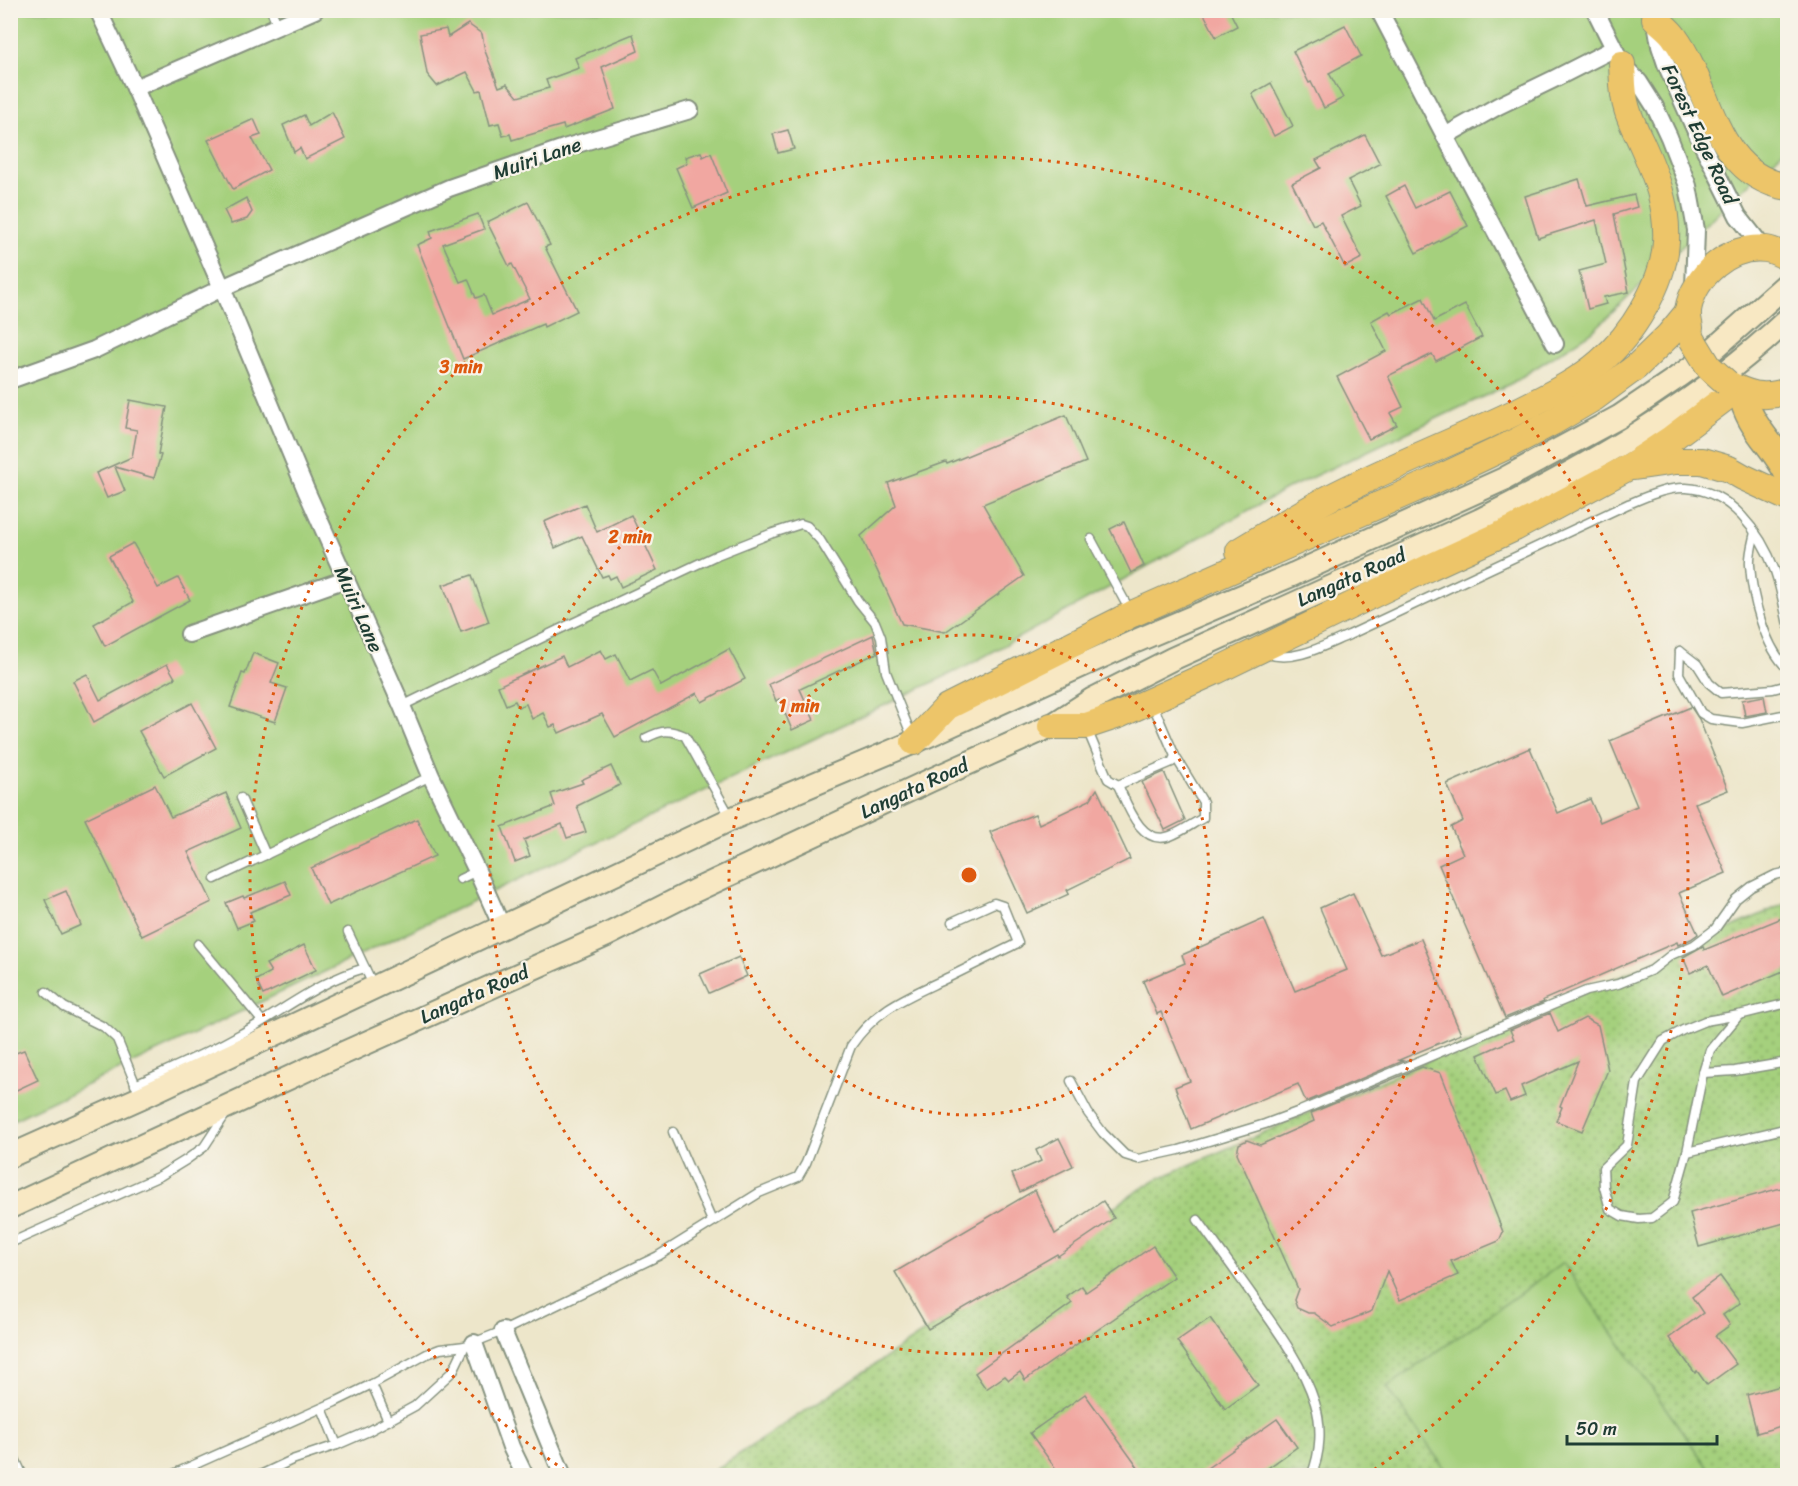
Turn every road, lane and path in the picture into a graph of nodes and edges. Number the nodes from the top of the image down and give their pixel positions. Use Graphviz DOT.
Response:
graph roads {
  1 [pos="98,10"];
  2 [pos="271,10"];
  3 [pos="315,10"];
  4 [pos="1379,10"];
  5 [pos="1595,10"];
  6 [pos="1654,14"];
  7 [pos="278,26"];
  8 [pos="1618,56"];
  9 [pos="135,88"];
  10 [pos="690,110"];
  11 [pos="1445,136"];
  12 [pos="1788,188"];
  13 [pos="1778,251"];
  14 [pos="1788,283"];
  15 [pos="222,288"];
  16 [pos="1691,302"];
  17 [pos="1788,319"];
  18 [pos="1555,344"];
  19 [pos="10,380"];
  20 [pos="1735,388"];
  21 [pos="1788,391"];
  22 [pos="1627,468"];
  23 [pos="1788,473"];
  24 [pos="1788,498"];
  25 [pos="1755,532"];
  26 [pos="1091,539"];
  27 [pos="346,579"];
  28 [pos="1132,614"];
  29 [pos="1788,625"];
  30 [pos="189,634"];
  31 [pos="1259,650"];
  32 [pos="1788,669"];
  33 [pos="1788,685"];
  34 [pos="1151,700"];
  35 [pos="402,706"];
  36 [pos="1788,714"];
  37 [pos="1051,726"];
  38 [pos="1086,726"];
  39 [pos="646,738"];
  40 [pos="914,742"];
  41 [pos="1174,756"];
  42 [pos="431,776"];
  43 [pos="1118,785"];
  44 [pos="241,798"];
  45 [pos="732,819"];
  46 [pos="266,855"];
  47 [pos="477,872"];
  48 [pos="1788,872"];
  49 [pos="215,879"];
  50 [pos="460,879"];
  51 [pos="952,922"];
  52 [pos="502,927"];
  53 [pos="348,932"];
  54 [pos="198,944"];
  55 [pos="370,977"];
  56 [pos="46,992"];
  57 [pos="1788,1003"];
  58 [pos="1739,1015"];
  59 [pos="262,1021"];
  60 [pos="1788,1062"];
  61 [pos="1703,1073"];
  62 [pos="1071,1081"];
  63 [pos="139,1091"];
  64 [pos="232,1104"];
  65 [pos="1788,1128"];
  66 [pos="673,1132"];
  67 [pos="1687,1152"];
  68 [pos="10,1156"];
  69 [pos="10,1207"];
  70 [pos="1198,1220"];
  71 [pos="712,1221"];
  72 [pos="10,1243"];
  73 [pos="503,1331"];
  74 [pos="470,1344"];
  75 [pos="372,1384"];
  76 [pos="322,1407"];
  77 [pos="388,1420"];
  78 [pos="338,1445"];
  79 [pos="10,1448"];
  80 [pos="23,1476"];
  81 [pos="169,1476"];
  82 [pos="258,1476"];
  83 [pos="525,1476"];
  84 [pos="563,1476"];
  85 [pos="1311,1476"];
  1 -- 9 [label="street, Muiri Lane"];
  2 -- 7 [label="lane"];
  3 -- 7 [label="street"];
  4 -- 11 [label="street"];
  5 -- 8 [label="street, Forest Edge Road"];
  6 -- 12 [label="main road"];
  6 -- 13 [label="street, Forest Edge Road"];
  7 -- 9 [label="street"];
  8 -- 11 [label="street"];
  8 -- 16 [label="street, Forest Edge Road"];
  8 -- 28 [label="main road"];
  9 -- 15 [label="street, Muiri Lane"];
  10 -- 15 [label="street, Muiri Lane"];
  11 -- 18 [label="street"];
  13 -- 16 [label="main road"];
  14 -- 40 [label="main road, Langata Road"];
  15 -- 19 [label="street, Muiri Lane"];
  15 -- 27 [label="street, Muiri Lane"];
  16 -- 20 [label="main road, bridge"];
  16 -- 28 [label="main road"];
  17 -- 37 [label="main road, Langata Road"];
  20 -- 21 [label="main road"];
  20 -- 22 [label="main road"];
  20 -- 23 [label="highway"];
  22 -- 24 [label="main road"];
  22 -- 31 [label="main road"];
  25 -- 29 [label="lane"];
  25 -- 31 [label="lane"];
  25 -- 32 [label="lane"];
  26 -- 28 [label="lane"];
  27 -- 30 [label="street"];
  27 -- 35 [label="street, Muiri Lane"];
  28 -- 40 [label="main road"];
  31 -- 34 [label="main road"];
  33 -- 36 [label="lane"];
  34 -- 38 [label="main road"];
  34 -- 41 [label="lane"];
  35 -- 40 [label="lane"];
  35 -- 42 [label="street, Muiri Lane"];
  37 -- 38 [label="main road"];
  37 -- 64 [label="main road, Langata Road"];
  38 -- 43 [label="lane"];
  39 -- 45 [label="lane"];
  40 -- 45 [label="main road, Langata Road"];
  41 -- 43 [label="lane"];
  41 -- 43 [label="lane"];
  42 -- 46 [label="lane"];
  42 -- 47 [label="street, Muiri Lane"];
  44 -- 46 [label="lane"];
  45 -- 52 [label="main road, Langata Road"];
  46 -- 49 [label="lane"];
  47 -- 50 [label="lane"];
  47 -- 52 [label="street, Muiri Lane"];
  48 -- 62 [label="lane"];
  51 -- 71 [label="lane"];
  52 -- 55 [label="main road, Langata Road"];
  53 -- 55 [label="lane"];
  54 -- 59 [label="lane"];
  55 -- 59 [label="lane"];
  55 -- 63 [label="main road, Langata Road"];
  56 -- 63 [label="lane"];
  57 -- 58 [label="lane"];
  58 -- 61 [label="lane"];
  58 -- 67 [label="lane"];
  59 -- 63 [label="lane"];
  60 -- 61 [label="lane"];
  61 -- 67 [label="lane"];
  63 -- 68 [label="main road, Langata Road"];
  64 -- 69 [label="main road, Langata Road"];
  64 -- 72 [label="lane"];
  65 -- 67 [label="lane"];
  66 -- 71 [label="lane"];
  70 -- 85 [label="lane"];
  71 -- 73 [label="lane"];
  73 -- 74 [label="lane"];
  73 -- 84 [label="street"];
  74 -- 75 [label="lane"];
  74 -- 77 [label="lane"];
  74 -- 83 [label="street"];
  75 -- 76 [label="lane"];
  75 -- 77 [label="lane"];
  76 -- 78 [label="lane"];
  76 -- 81 [label="lane"];
  77 -- 78 [label="lane"];
  78 -- 82 [label="lane"];
  79 -- 80 [label="lane"];
}
